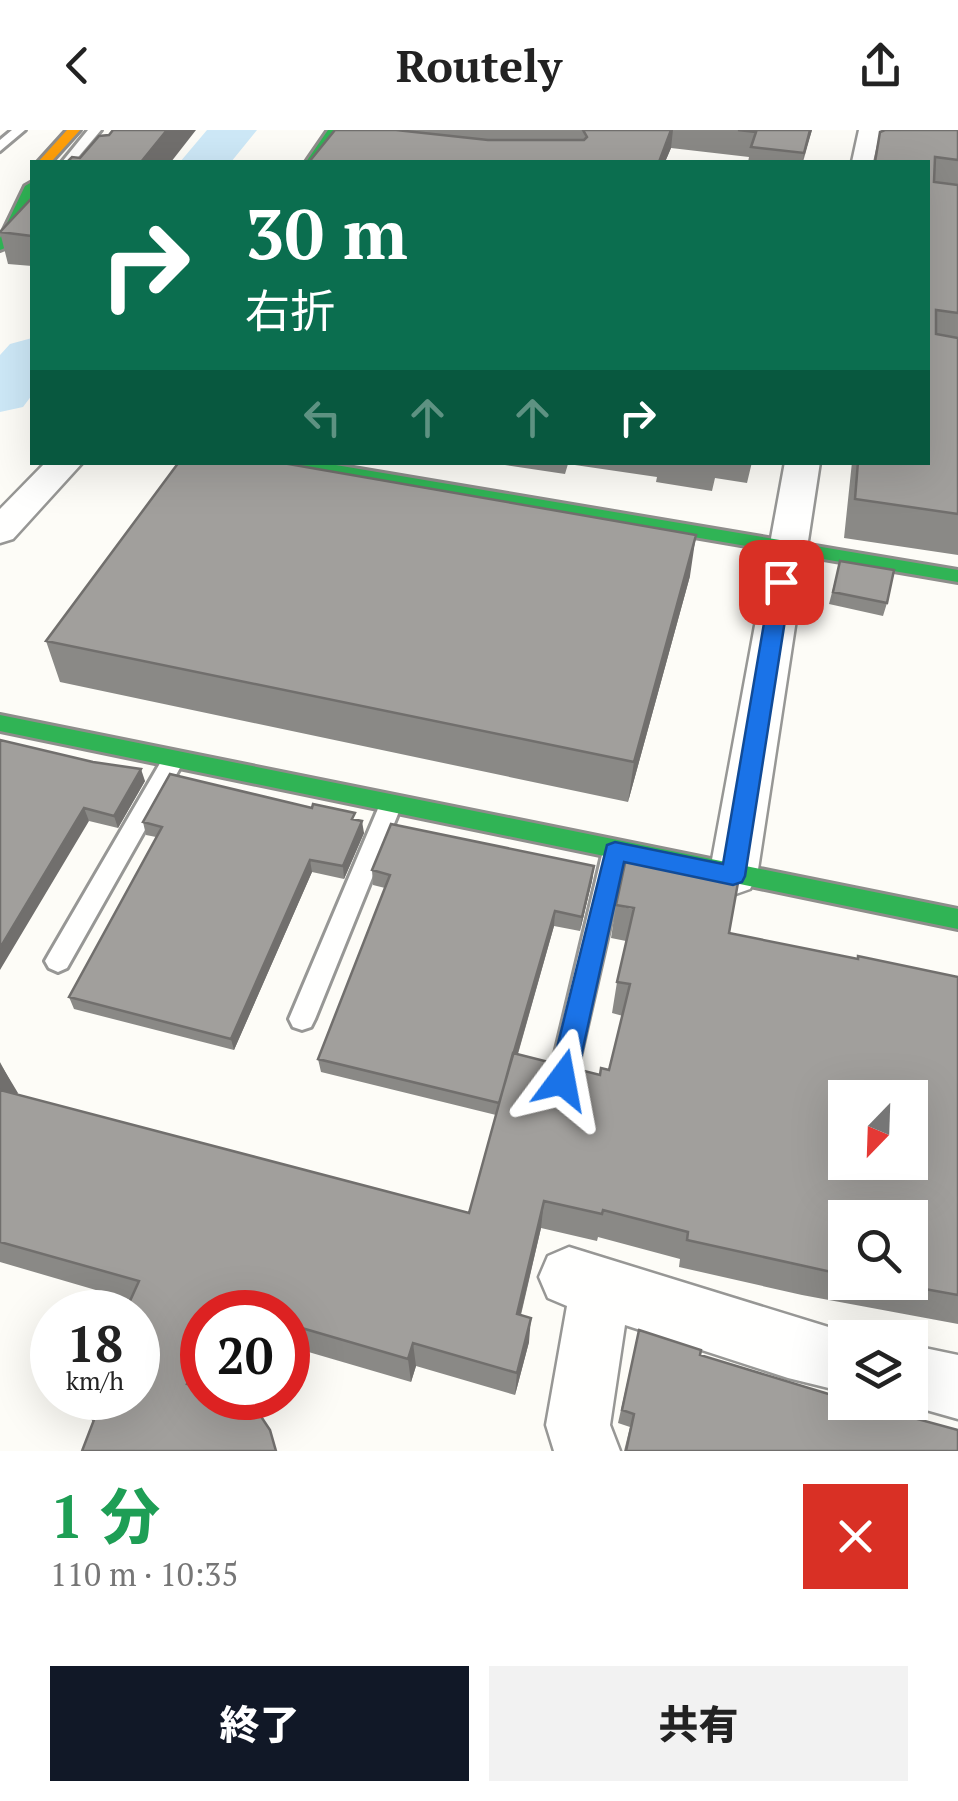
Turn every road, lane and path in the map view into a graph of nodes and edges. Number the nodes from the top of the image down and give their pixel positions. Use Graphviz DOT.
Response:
graph roads {
  1 [pos="19,130"];
  2 [pos="74,130"];
  3 [pos="871,130"];
  4 [pos="338,134"];
  5 [pos="104,135"];
  6 [pos="0,147"];
  7 [pos="46,160"];
  8 [pos="71,160"];
  9 [pos="96,160"];
  10 [pos="314,160"];
  11 [pos="864,160"];
  12 [pos="30,190"];
  13 [pos="30,211"];
  14 [pos="30,222"];
  15 [pos="2,248"];
  16 [pos="63,465"];
  17 [pos="302,465"];
  18 [pos="802,465"];
  19 [pos="0,530"];
  20 [pos="787,545"];
  21 [pos="958,576"];
  22 [pos="0,723"];
  23 [pos="174,759"];
  24 [pos="391,804"];
  25 [pos="615,851"];
  26 [pos="733,876"];
  27 [pos="958,919"];
  28 [pos="58,961"];
  29 [pos="302,1019"];
  30 [pos="562,1080"];
  31 [pos="828,1357"];
  32 [pos="928,1380"];
  33 [pos="958,1387"];
  34 [pos="587,1451"];
  1 -- 6 [label="lane"];
  2 -- 7 [label="street"];
  3 -- 11 [label="street"];
  4 -- 10 [label="street"];
  5 -- 8 [label="lane"];
  5 -- 9 [label="street"];
  12 -- 15 [label="street"];
  13 -- 15 [label="lane"];
  14 -- 15 [label="street"];
  16 -- 19 [label="street"];
  17 -- 20 [label="street"];
  18 -- 20 [label="street"];
  20 -- 21 [label="street"];
  20 -- 26 [label="street"];
  22 -- 23 [label="street"];
  23 -- 24 [label="street"];
  23 -- 28 [label="lane"];
  24 -- 25 [label="street"];
  24 -- 29 [label="lane"];
  25 -- 26 [label="street"];
  25 -- 30 [label="lane"];
  26 -- 27 [label="street"];
  31 -- 34 [label="street"];
  32 -- 33 [label="street"];
}
